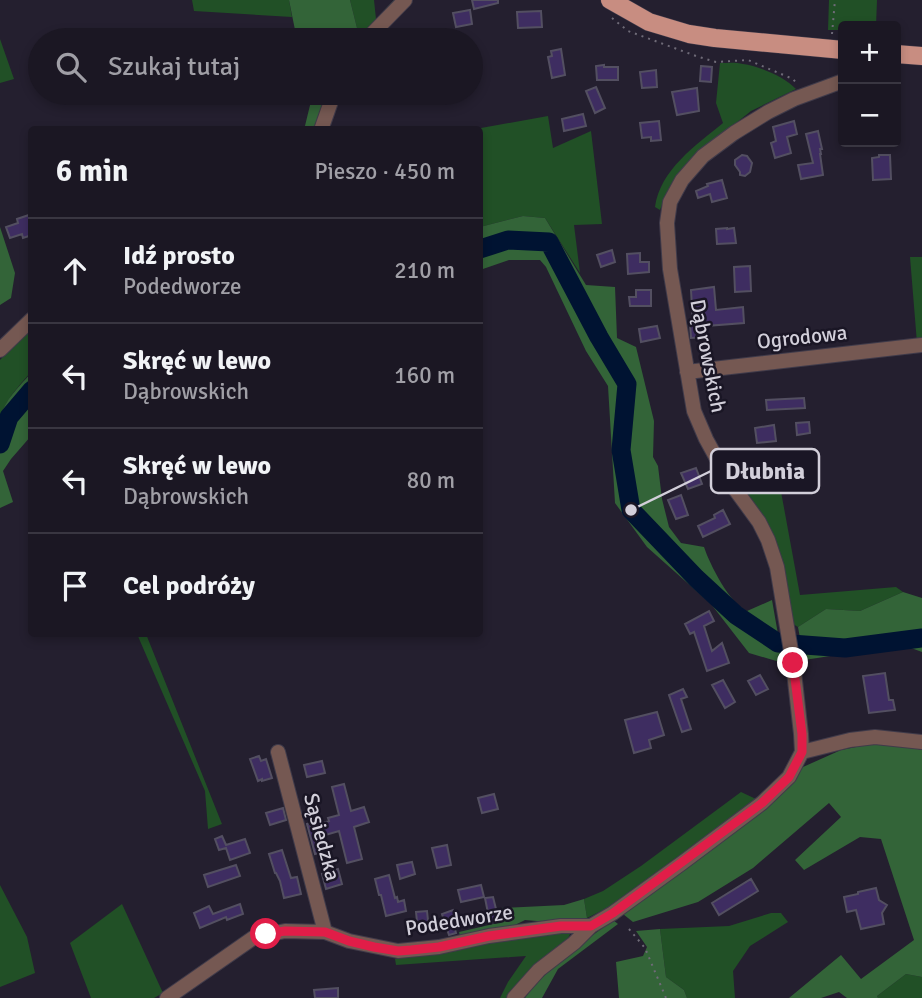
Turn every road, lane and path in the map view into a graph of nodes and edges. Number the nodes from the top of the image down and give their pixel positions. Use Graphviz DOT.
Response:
graph roads {
  1 [pos="405,0"];
  2 [pos="611,0"];
  3 [pos="835,0"];
  4 [pos="378,28"];
  5 [pos="838,50"];
  6 [pos="901,54"];
  7 [pos="922,56"];
  8 [pos="838,83"];
  9 [pos="804,96"];
  10 [pos="330,105"];
  11 [pos="322,126"];
  12 [pos="28,323"];
  13 [pos="922,345"];
  14 [pos="0,350"];
  15 [pos="687,372"];
  16 [pos="922,742"];
  17 [pos="278,752"];
  18 [pos="802,752"];
  19 [pos="591,926"];
  20 [pos="629,929"];
  21 [pos="325,932"];
  22 [pos="167,998"];
  23 [pos="513,998"];
  24 [pos="666,998"];
  1 -- 4 [label="street"];
  2 -- 5 [label="main road"];
  2 -- 9 [label="path"];
  3 -- 5 [label="path"];
  6 -- 7 [label="main road"];
  8 -- 9 [label="street, Dąbrowskich"];
  9 -- 15 [label="street, Dąbrowskich"];
  10 -- 11 [label="street"];
  12 -- 14 [label="street"];
  13 -- 15 [label="street, Ogrodowa"];
  15 -- 18 [label="street, Dąbrowskich"];
  16 -- 18 [label="street"];
  17 -- 21 [label="street, Sąsiedzka"];
  18 -- 19 [label="street"];
  19 -- 21 [label="street, Podedworze"];
  19 -- 23 [label="street"];
  20 -- 24 [label="path"];
  21 -- 22 [label="street, Podedworze"];
}
